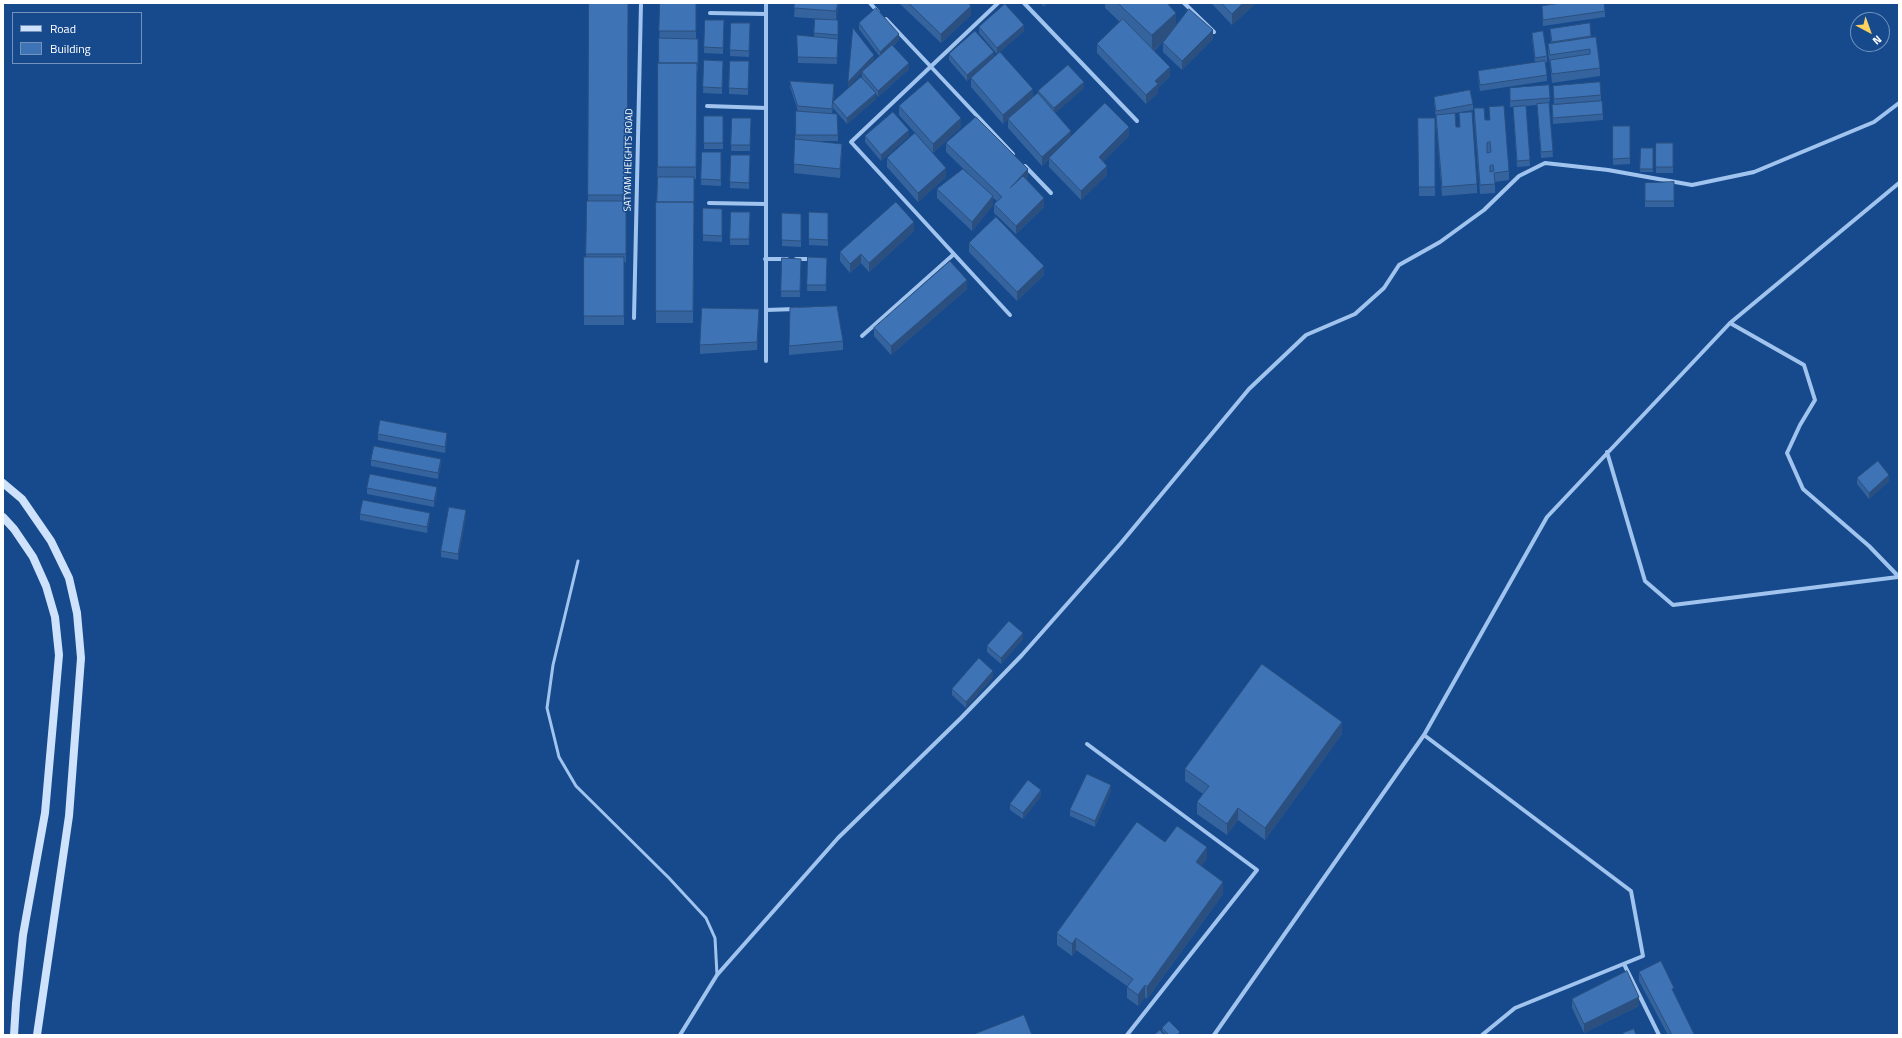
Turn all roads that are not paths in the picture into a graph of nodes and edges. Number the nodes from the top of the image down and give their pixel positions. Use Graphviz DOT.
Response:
graph roads {
  1 [pos="641,3"];
  2 [pos="766,3"];
  3 [pos="870,3"];
  4 [pos="998,3"];
  5 [pos="1024,3"];
  6 [pos="1184,3"];
  7 [pos="710,13"];
  8 [pos="766,14"];
  9 [pos="1214,32"];
  10 [pos="930,67"];
  11 [pos="1899,104"];
  12 [pos="707,106"];
  13 [pos="766,108"];
  14 [pos="1137,121"];
  15 [pos="1018,159"];
  16 [pos="1023,164"];
  17 [pos="1899,183"];
  18 [pos="1050,193"];
  19 [pos="708,203"];
  20 [pos="766,204"];
  21 [pos="954,254"];
  22 [pos="765,259"];
  23 [pos="816,259"];
  24 [pos="802,309"];
  25 [pos="766,310"];
  26 [pos="1010,315"];
  27 [pos="634,318"];
  28 [pos="1730,323"];
  29 [pos="862,336"];
  30 [pos="766,360"];
  31 [pos="1607,452"];
  32 [pos="3,482"];
  33 [pos="3,517"];
  34 [pos="578,561"];
  35 [pos="1898,577"];
  36 [pos="1424,735"];
  37 [pos="1087,744"];
  38 [pos="1624,964"];
  39 [pos="717,975"];
  40 [pos="14,1035"];
  41 [pos="37,1035"];
  42 [pos="680,1035"];
  43 [pos="1127,1035"];
  44 [pos="1214,1035"];
  45 [pos="1482,1035"];
  46 [pos="1659,1035"];
  1 -- 27 [label="street, SATYAM HEIGHTS ROAD"];
  2 -- 8 [label="street"];
  3 -- 10 [label="street"];
  4 -- 10 [label="street"];
  5 -- 14 [label="street"];
  6 -- 9 [label="street"];
  7 -- 8 [label="street"];
  8 -- 13 [label="street"];
  10 -- 15 [label="street"];
  10 -- 21 [label="street"];
  11 -- 39 [label="street"];
  12 -- 13 [label="street"];
  13 -- 20 [label="street"];
  16 -- 18 [label="street"];
  17 -- 28 [label="street"];
  19 -- 20 [label="street"];
  20 -- 22 [label="street"];
  21 -- 26 [label="street"];
  21 -- 29 [label="street"];
  22 -- 23 [label="street"];
  22 -- 25 [label="street"];
  24 -- 25 [label="street"];
  25 -- 30 [label="street"];
  28 -- 31 [label="street"];
  28 -- 35 [label="street"];
  31 -- 35 [label="street"];
  31 -- 36 [label="street"];
  32 -- 41 [label="street"];
  33 -- 40 [label="street"];
  34 -- 39 [label="lane"];
  36 -- 38 [label="street"];
  36 -- 44 [label="street"];
  37 -- 43 [label="street"];
  38 -- 45 [label="street"];
  38 -- 46 [label="street"];
  39 -- 42 [label="street"];
}
